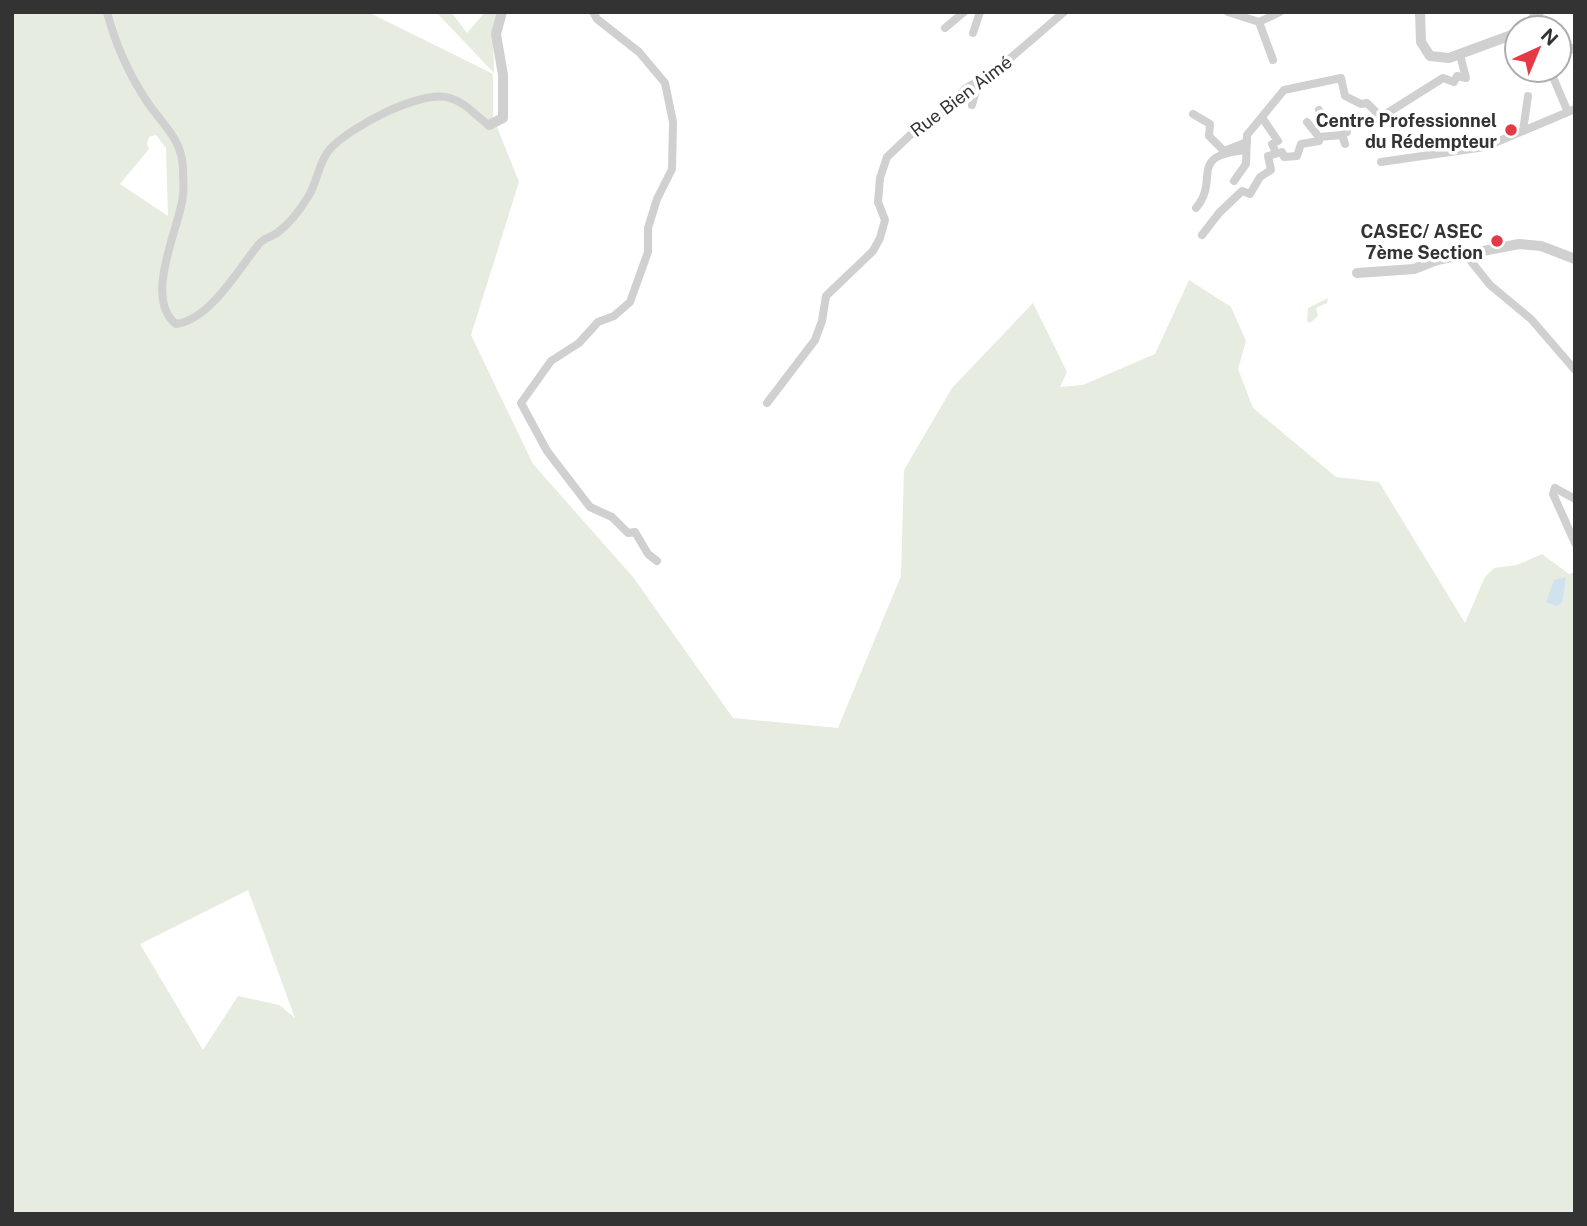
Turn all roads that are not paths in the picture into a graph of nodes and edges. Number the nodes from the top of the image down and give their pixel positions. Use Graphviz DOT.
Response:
graph roads {
  1 [pos="107,12"];
  2 [pos="502,12"];
  3 [pos="593,12"];
  4 [pos="964,12"];
  5 [pos="980,12"];
  6 [pos="1064,12"];
  7 [pos="1228,12"];
  8 [pos="1280,12"];
  9 [pos="1420,12"];
  10 [pos="1259,22"];
  11 [pos="946,28"];
  12 [pos="973,33"];
  13 [pos="1503,38"];
  14 [pos="1460,55"];
  15 [pos="1273,60"];
  16 [pos="978,84"];
  17 [pos="1558,84"];
  18 [pos="1528,96"];
  19 [pos="972,105"];
  20 [pos="1319,110"];
  21 [pos="1573,110"];
  22 [pos="1193,114"];
  23 [pos="1263,119"];
  24 [pos="1307,122"];
  25 [pos="489,125"];
  26 [pos="1523,131"];
  27 [pos="1319,137"];
  28 [pos="1246,146"];
  29 [pos="1276,153"];
  30 [pos="1381,162"];
  31 [pos="1234,181"];
  32 [pos="1196,208"];
  33 [pos="1202,235"];
  34 [pos="1466,255"];
  35 [pos="1575,259"];
  36 [pos="1357,273"];
  37 [pos="1575,370"];
  38 [pos="767,404"];
  39 [pos="1575,499"];
  40 [pos="1575,543"];
  41 [pos="657,561"];
  1 -- 25 [label="street"];
  2 -- 25 [label="street"];
  3 -- 41 [label="street"];
  4 -- 11 [label="street"];
  5 -- 12 [label="street"];
  6 -- 16 [label="street, Rue Bien Aimé"];
  7 -- 10 [label="street"];
  8 -- 10 [label="street"];
  9 -- 14 [label="street"];
  10 -- 15 [label="street"];
  13 -- 14 [label="street"];
  14 -- 23 [label="street"];
  16 -- 19 [label="street"];
  16 -- 38 [label="street, Rue Bien Aimé"];
  17 -- 21 [label="street"];
  18 -- 26 [label="street"];
  20 -- 27 [label="street"];
  21 -- 26 [label="street"];
  22 -- 28 [label="street"];
  23 -- 28 [label="street"];
  23 -- 29 [label="street"];
  24 -- 27 [label="street"];
  26 -- 30 [label="street"];
  27 -- 29 [label="street"];
  28 -- 31 [label="street"];
  28 -- 32 [label="street"];
  29 -- 33 [label="street"];
  34 -- 35 [label="street"];
  34 -- 36 [label="street"];
  34 -- 37 [label="street"];
  39 -- 40 [label="street"];
}
